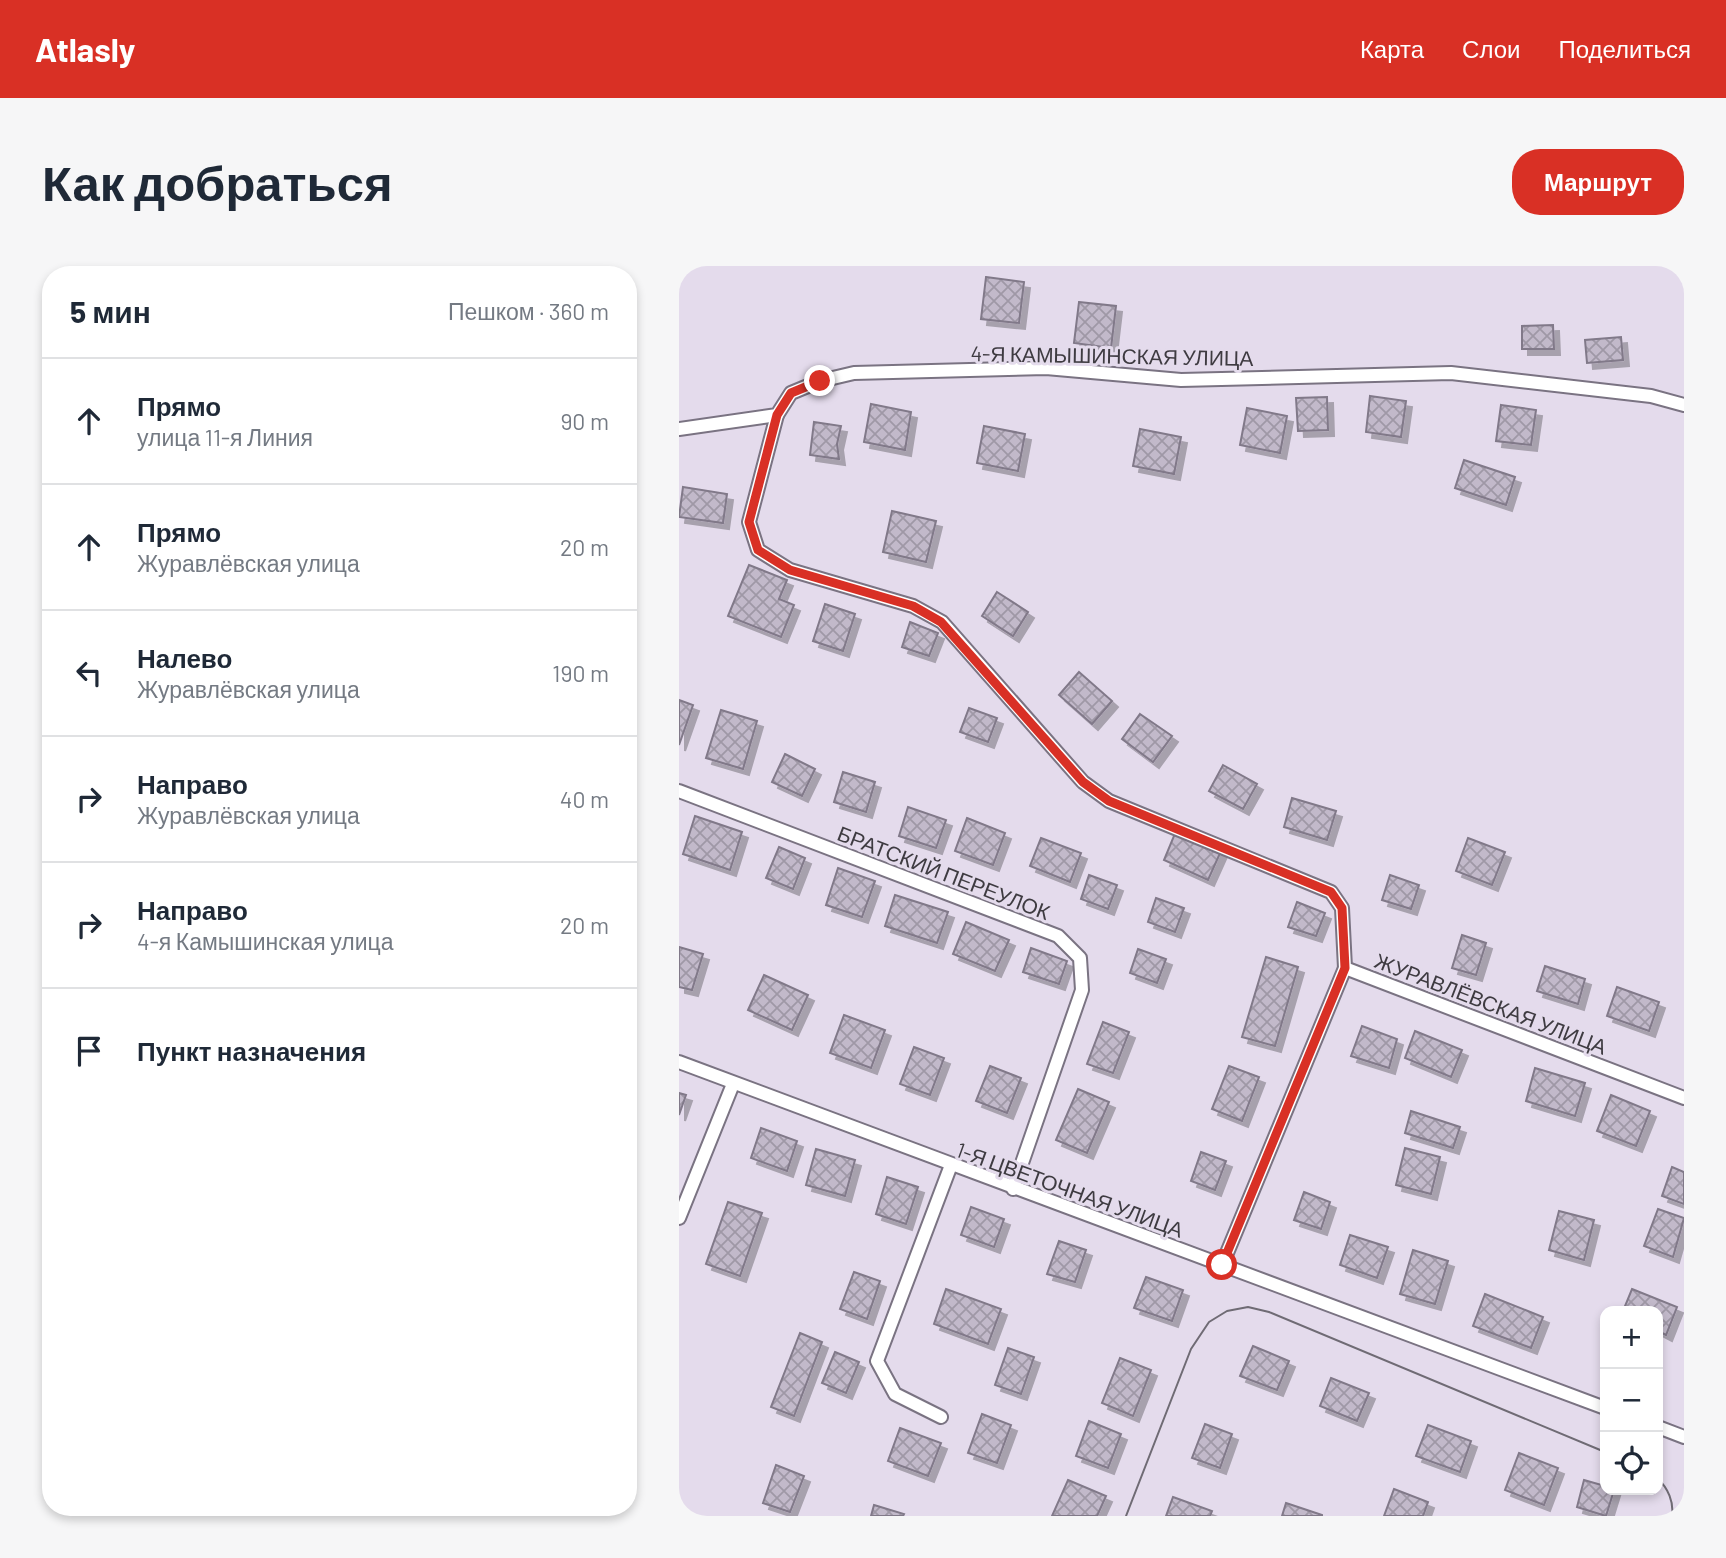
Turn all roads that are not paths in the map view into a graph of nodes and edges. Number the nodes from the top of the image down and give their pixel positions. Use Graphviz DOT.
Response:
graph roads {
  1 [pos="1684,405"];
  2 [pos="777,415"];
  3 [pos="679,429"];
  4 [pos="679,791"];
  5 [pos="1345,968"];
  6 [pos="679,1062"];
  7 [pos="733,1084"];
  8 [pos="1684,1098"];
  9 [pos="951,1165"];
  10 [pos="1013,1189"];
  11 [pos="679,1219"];
  12 [pos="1222,1265"];
  13 [pos="1600,1406"];
  14 [pos="941,1417"];
  15 [pos="1663,1429"];
  16 [pos="1684,1437"];
  1 -- 2 [label="lane, 4-Я КАМЫШИНСКАЯ УЛИЦА"];
  2 -- 3 [label="lane"];
  2 -- 5 [label="lane, ЖУРАВЛЁВСКАЯ УЛИЦА"];
  4 -- 10 [label="lane, БРАТСКИЙ ПЕРЕУЛОК"];
  5 -- 8 [label="lane, ЖУРАВЛЁВСКАЯ УЛИЦА"];
  5 -- 12 [label="lane"];
  6 -- 7 [label="lane, 1-Я ЦВЕТОЧНАЯ УЛИЦА"];
  7 -- 9 [label="lane, 1-Я ЦВЕТОЧНАЯ УЛИЦА"];
  7 -- 11 [label="lane"];
  9 -- 10 [label="lane, 1-Я ЦВЕТОЧНАЯ УЛИЦА"];
  9 -- 14 [label="lane"];
  10 -- 12 [label="lane, 1-Я ЦВЕТОЧНАЯ УЛИЦА"];
  12 -- 13 [label="lane, 1-Я ЦВЕТОЧНАЯ УЛИЦА"];
  15 -- 16 [label="lane"];
}
